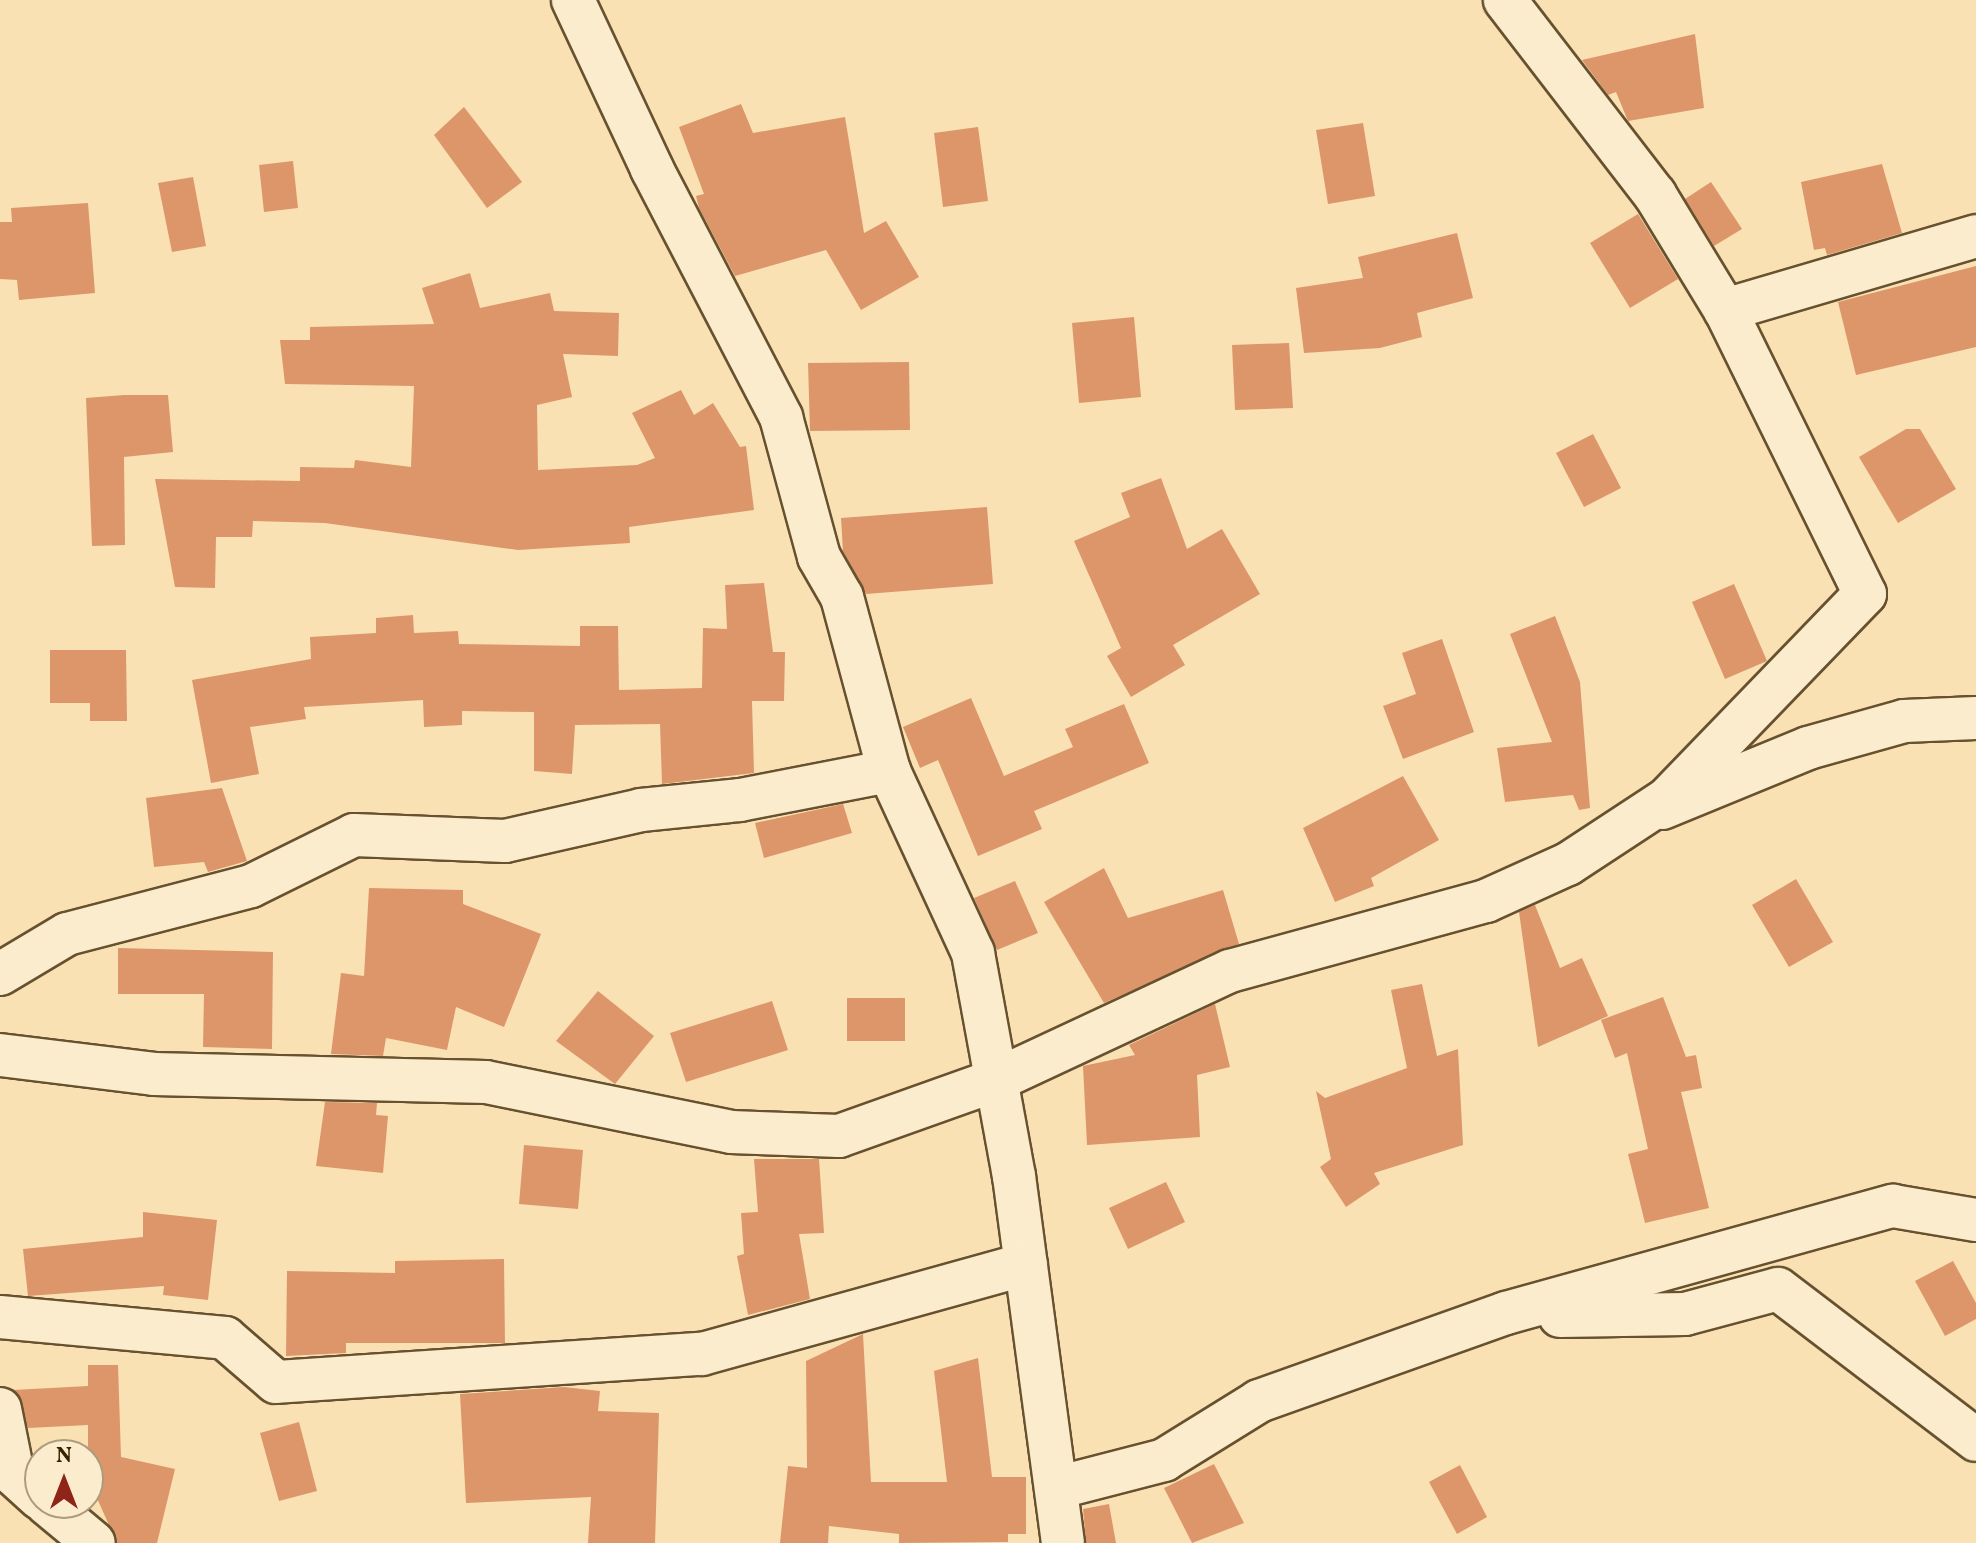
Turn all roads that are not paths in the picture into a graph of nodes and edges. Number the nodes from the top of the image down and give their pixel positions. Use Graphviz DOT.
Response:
graph roads {
  1 [pos="573,0"];
  2 [pos="1505,0"];
  3 [pos="1976,236"];
  4 [pos="1725,310"];
  5 [pos="1976,718"];
  6 [pos="889,771"];
  7 [pos="1647,812"];
  8 [pos="0,974"];
  9 [pos="0,1055"];
  10 [pos="996,1080"];
  11 [pos="1976,1220"];
  12 [pos="1026,1264"];
  13 [pos="1506,1313"];
  14 [pos="0,1317"];
  15 [pos="0,1409"];
  16 [pos="1976,1440"];
  17 [pos="24,1484"];
  18 [pos="1056,1488"];
  19 [pos="65,1519"];
  20 [pos="94,1543"];
  21 [pos="1063,1543"];
  1 -- 6 [label="street"];
  2 -- 4 [label="street"];
  3 -- 4 [label="street"];
  4 -- 7 [label="street"];
  5 -- 7 [label="street"];
  6 -- 8 [label="street"];
  6 -- 10 [label="street"];
  7 -- 10 [label="street"];
  9 -- 10 [label="street"];
  10 -- 12 [label="street"];
  11 -- 13 [label="street"];
  12 -- 14 [label="street"];
  12 -- 18 [label="street"];
  13 -- 16 [label="street"];
  13 -- 18 [label="street"];
  15 -- 17 [label="street"];
  18 -- 21 [label="street"];
  19 -- 20 [label="street"];
}
